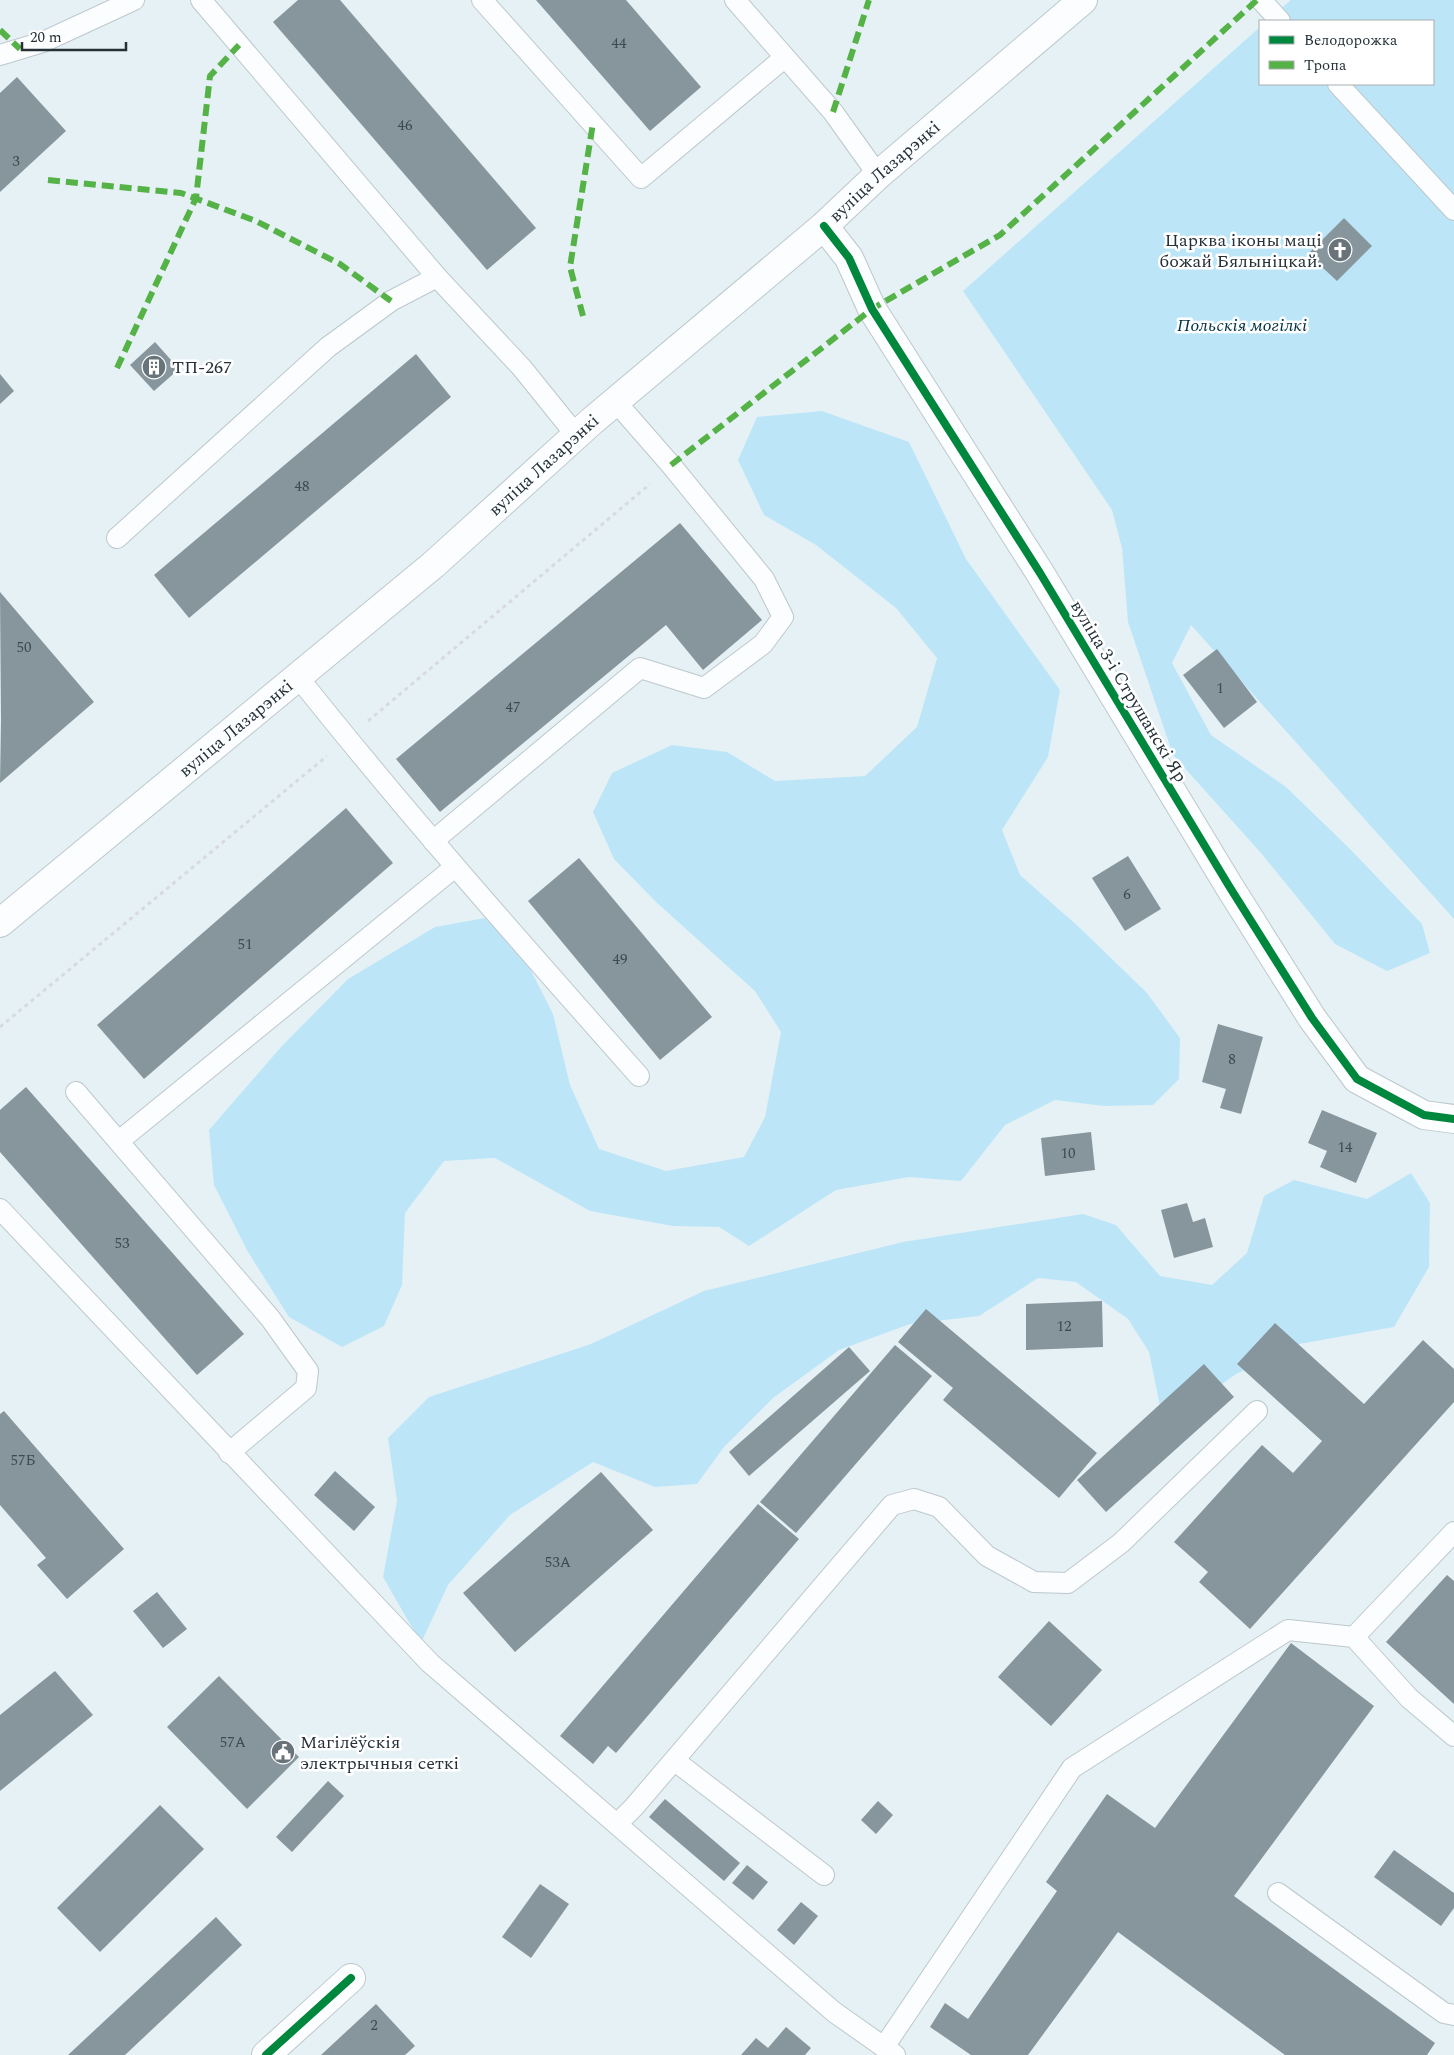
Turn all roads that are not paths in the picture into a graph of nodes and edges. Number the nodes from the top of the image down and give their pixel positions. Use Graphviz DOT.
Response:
graph roads {
  1 [pos="134,0"];
  2 [pos="201,0"];
  3 [pos="482,0"];
  4 [pos="735,0"];
  5 [pos="1083,0"];
  6 [pos="1261,0"];
  7 [pos="1279,20"];
  8 [pos="0,55"];
  9 [pos="784,58"];
  10 [pos="1339,85"];
  11 [pos="878,175"];
  12 [pos="1454,210"];
  13 [pos="824,226"];
  14 [pos="437,277"];
  15 [pos="616,402"];
  16 [pos="576,435"];
  17 [pos="117,538"];
  18 [pos="298,677"];
  19 [pos="433,841"];
  20 [pos="455,867"];
  21 [pos="0,923"];
  22 [pos="639,1076"];
  23 [pos="76,1092"];
  24 [pos="1454,1119"];
  25 [pos="118,1141"];
  26 [pos="0,1209"];
  27 [pos="1256,1411"];
  28 [pos="229,1453"];
  29 [pos="1454,1532"];
  30 [pos="1354,1637"];
  31 [pos="1454,1736"];
  32 [pos="674,1761"];
  33 [pos="617,1824"];
  34 [pos="824,1875"];
  35 [pos="1278,1893"];
  36 [pos="351,1978"];
  37 [pos="1454,2015"];
  38 [pos="889,2051"];
  39 [pos="266,2055"];
  1 -- 8 [label="lane"];
  2 -- 14 [label="lane"];
  3 -- 9 [label="lane"];
  4 -- 9 [label="lane"];
  5 -- 11 [label="main road, вуліца Лазарэнкі"];
  6 -- 7 [label="lane"];
  9 -- 11 [label="lane"];
  10 -- 12 [label="lane"];
  11 -- 13 [label="main road, вуліца Лазарэнкі"];
  13 -- 15 [label="main road, вуліца Лазарэнкі"];
  13 -- 24 [label="main road, вуліца 3-і Струшанскі Яр"];
  14 -- 16 [label="lane"];
  14 -- 17 [label="lane"];
  15 -- 16 [label="main road, вуліца Лазарэнкі"];
  15 -- 19 [label="lane"];
  16 -- 18 [label="main road, вуліца Лазарэнкі"];
  18 -- 19 [label="lane"];
  18 -- 21 [label="main road, вуліца Лазарэнкі"];
  19 -- 20 [label="lane"];
  20 -- 22 [label="lane"];
  20 -- 25 [label="lane"];
  23 -- 25 [label="lane"];
  25 -- 28 [label="lane"];
  26 -- 28 [label="lane"];
  27 -- 32 [label="lane"];
  28 -- 33 [label="lane"];
  29 -- 30 [label="lane"];
  30 -- 31 [label="lane"];
  30 -- 38 [label="lane"];
  32 -- 33 [label="lane"];
  32 -- 34 [label="lane"];
  33 -- 38 [label="lane"];
  35 -- 37 [label="lane"];
  36 -- 39 [label="main road"];
}
